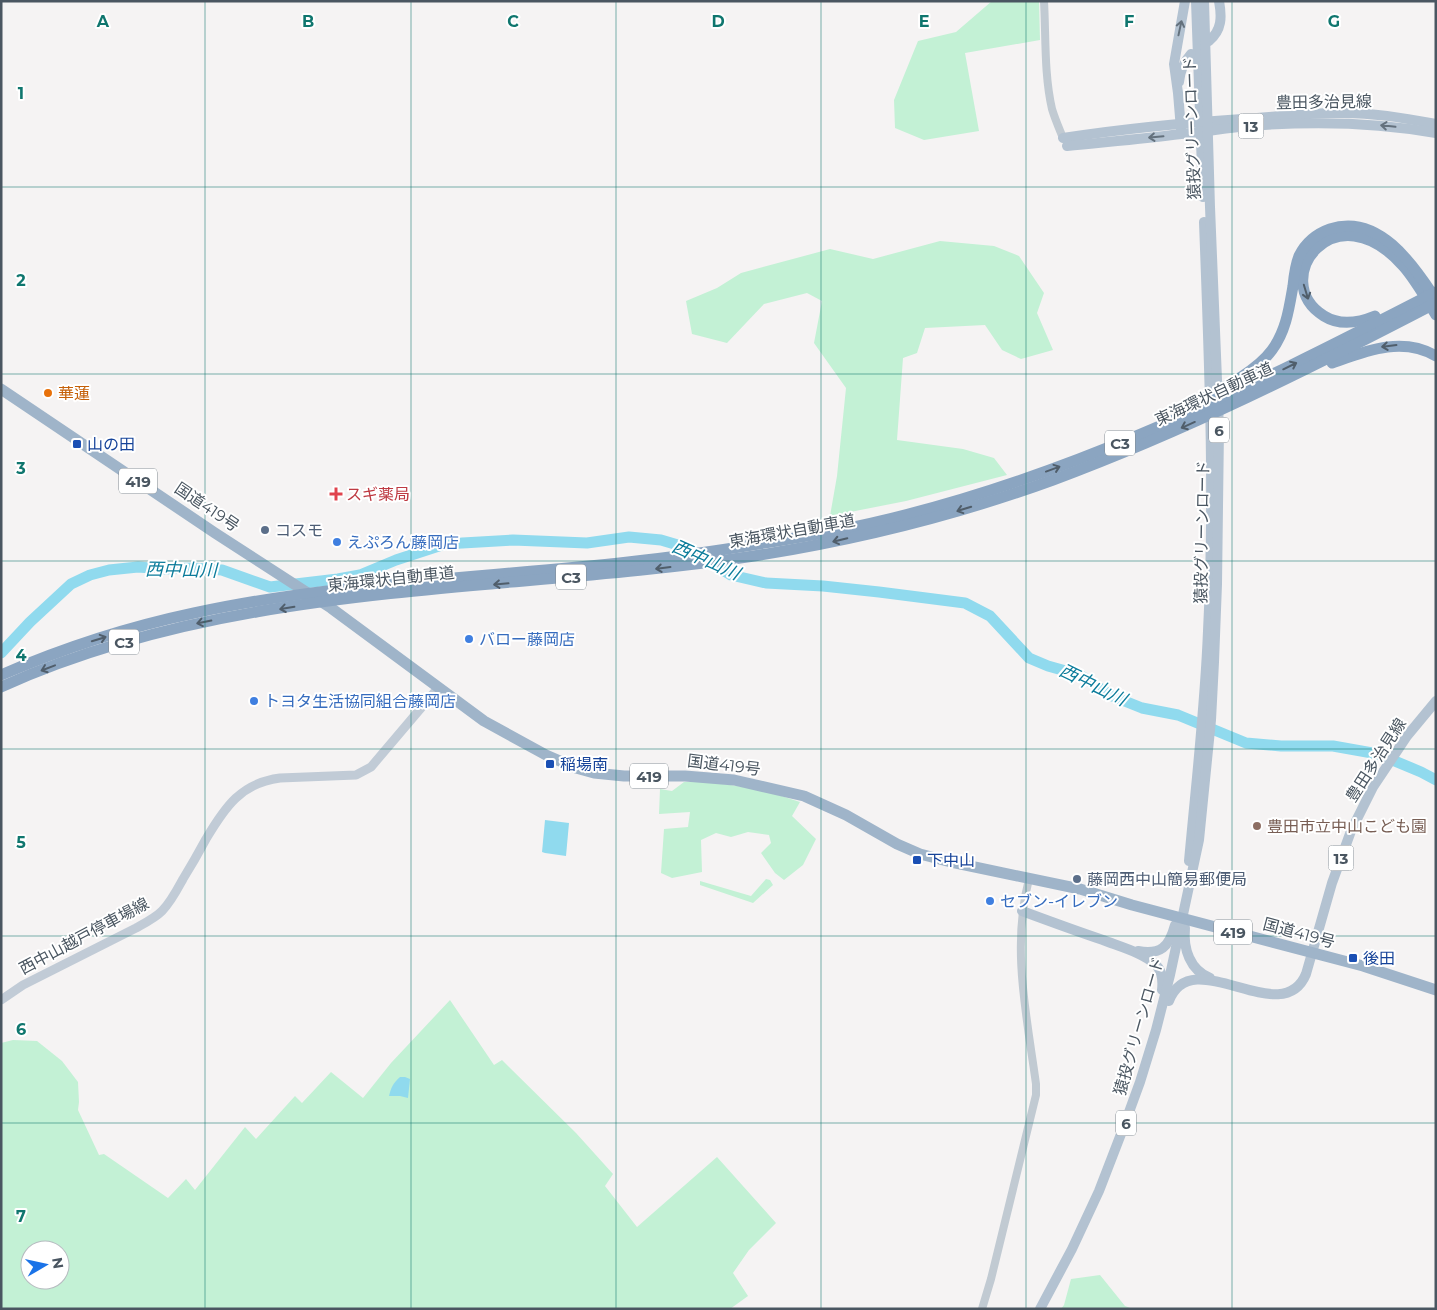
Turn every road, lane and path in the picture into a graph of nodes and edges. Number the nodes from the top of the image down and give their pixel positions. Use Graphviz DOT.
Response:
graph roads {
  1 [pos="1044,1"];
  2 [pos="1185,1"];
  3 [pos="1196,1"];
  4 [pos="1204,1"];
  5 [pos="1219,1"];
  6 [pos="1209,42"];
  7 [pos="1191,54"];
  8 [pos="1178,90"];
  9 [pos="1203,114"];
  10 [pos="1436,124"];
  11 [pos="1181,129"];
  12 [pos="1436,133"];
  13 [pos="1065,142"];
  14 [pos="1435,288"];
  15 [pos="1420,302"];
  16 [pos="1436,302"];
  17 [pos="1436,315"];
  18 [pos="1436,356"];
  19 [pos="1,389"];
  20 [pos="1231,394"];
  21 [pos="1009,490"];
  22 [pos="251,608"];
  23 [pos="2,675"];
  24 [pos="1,687"];
  25 [pos="438,688"];
  26 [pos="1436,701"];
  27 [pos="1029,879"];
  28 [pos="1022,911"];
  29 [pos="1180,925"];
  30 [pos="1129,950"];
  31 [pos="1312,954"];
  32 [pos="1225,984"];
  33 [pos="1436,990"];
  34 [pos="1,1000"];
  35 [pos="1147,1060"];
  36 [pos="1140,1082"];
  37 [pos="982,1309"];
  38 [pos="1040,1309"];
  1 -- 13 [label="street"];
  8 -- 2 [label="main road, one-way"];
  3 -- 9 [label="main road, 猿投グリーンロード / 6"];
  4 -- 9 [label="main road, 猿投グリーンロード / 6"];
  5 -- 6 [label="main road"];
  7 -- 8 [label="main road"];
  8 -- 11 [label="main road"];
  9 -- 29 [label="main road, 猿投グリーンロード / 6"];
  10 -- 11 [label="main road, 豊田多治見線 / 13"];
  12 -- 11 [label="main road, 豊田多治見線 / 13, one-way"];
  11 -- 13 [label="main road, 豊田多治見線 / 13"];
  14 -- 15 [label="highway, 東海環状自動車道 / C3"];
  15 -- 16 [label="highway, 東海環状自動車道 / C3"];
  17 -- 15 [label="highway, one-way"];
  15 -- 20 [label="highway, 東海環状自動車道 / C3"];
  16 -- 20 [label="highway"];
  18 -- 20 [label="highway, one-way"];
  19 -- 25 [label="highway, 国道419号 / 419"];
  21 -- 20 [label="highway, 東海環状自動車道 / C3, one-way"];
  20 -- 21 [label="highway, 東海環状自動車道 / C3, one-way"];
  21 -- 22 [label="highway, 東海環状自動車道 / C3"];
  23 -- 22 [label="highway, 東海環状自動車道 / C3, one-way"];
  22 -- 24 [label="highway, 東海環状自動車道 / C3, one-way"];
  25 -- 27 [label="highway, 国道419号 / 419"];
  25 -- 34 [label="main road, 西中山越戸停車場線"];
  26 -- 31 [label="main road, 豊田多治見線 / 13"];
  27 -- 28 [label="street"];
  27 -- 31 [label="highway, 国道419号 / 419"];
  28 -- 30 [label="main road"];
  28 -- 37 [label="street"];
  29 -- 30 [label="main road"];
  29 -- 32 [label="main road"];
  29 -- 35 [label="main road, 猿投グリーンロード / 6"];
  30 -- 35 [label="main road"];
  31 -- 32 [label="main road, 豊田多治見線"];
  31 -- 33 [label="highway, 国道419号 / 419"];
  32 -- 36 [label="main road"];
  35 -- 36 [label="main road, 猿投グリーンロード / 6"];
  36 -- 38 [label="main road, 猿投グリーンロード / 6"];
}
